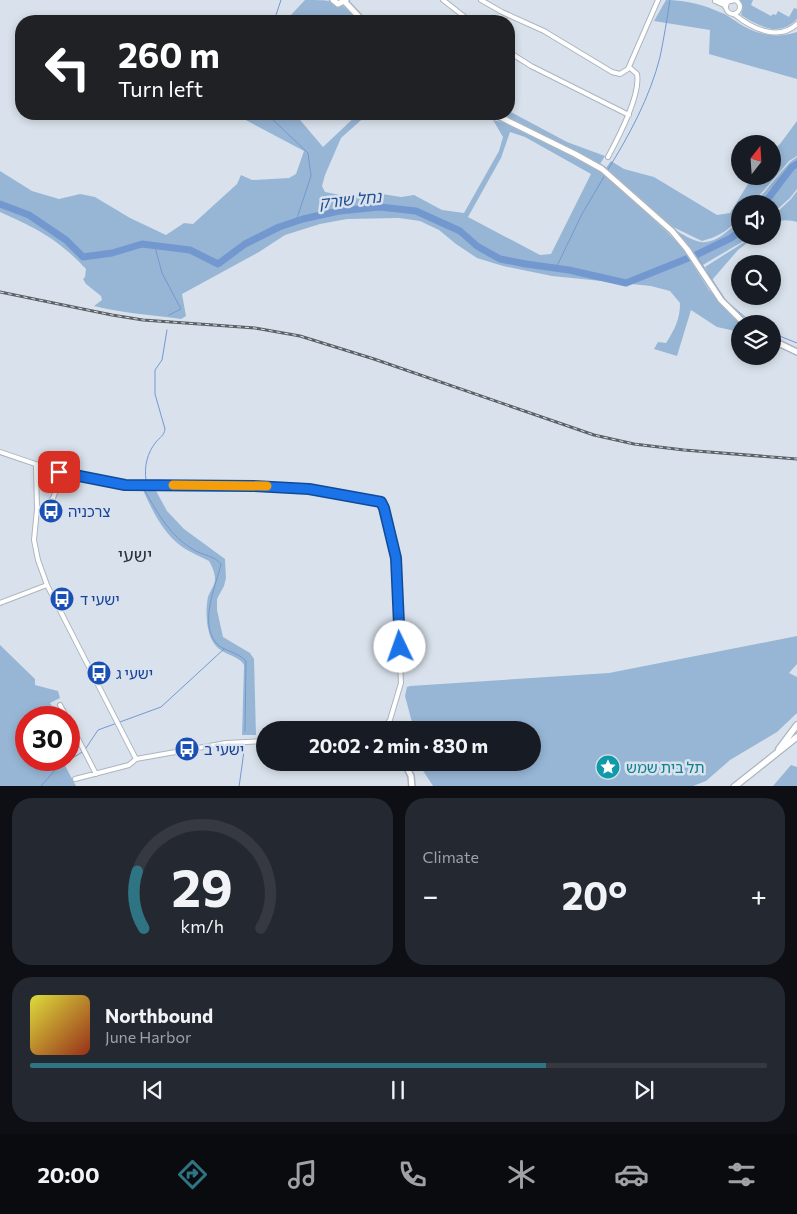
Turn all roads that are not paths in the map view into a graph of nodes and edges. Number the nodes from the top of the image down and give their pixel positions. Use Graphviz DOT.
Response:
graph roads {
  1 [pos="333,0"];
  2 [pos="443,0"];
  3 [pos="481,0"];
  4 [pos="658,0"];
  5 [pos="713,0"];
  6 [pos="345,1"];
  7 [pos="734,1"];
  8 [pos="726,8"];
  9 [pos="734,14"];
  10 [pos="357,15"];
  11 [pos="462,15"];
  12 [pos="509,15"];
  13 [pos="515,18"];
  14 [pos="797,24"];
  15 [pos="515,56"];
  16 [pos="629,67"];
  17 [pos="629,115"];
  18 [pos="506,120"];
  19 [pos="608,157"];
  20 [pos="736,315"];
  21 [pos="781,344"];
  22 [pos="797,352"];
  23 [pos="0,452"];
  24 [pos="36,465"];
  25 [pos="59,472"];
  26 [pos="37,509"];
  27 [pos="47,584"];
  28 [pos="0,603"];
  29 [pos="389,721"];
  30 [pos="797,725"];
  31 [pos="797,737"];
  32 [pos="256,741"];
  33 [pos="80,743"];
  34 [pos="776,752"];
  35 [pos="136,759"];
  36 [pos="408,771"];
  37 [pos="96,774"];
  38 [pos="75,779"];
  39 [pos="412,786"];
  40 [pos="734,786"];
  1 -- 6 [label="main road"];
  2 -- 11 [label="street"];
  3 -- 12 [label="street"];
  4 -- 16 [label="street"];
  5 -- 7 [label="street"];
  5 -- 8 [label="street"];
  6 -- 10 [label="main road"];
  7 -- 8 [label="street"];
  7 -- 9 [label="street"];
  8 -- 9 [label="street"];
  9 -- 14 [label="street"];
  13 -- 16 [label="street"];
  15 -- 17 [label="street"];
  16 -- 17 [label="street"];
  17 -- 19 [label="street"];
  18 -- 20 [label="main road"];
  21 -- 22 [label="main road"];
  23 -- 24 [label="street"];
  24 -- 25 [label="street"];
  24 -- 26 [label="street"];
  25 -- 26 [label="street"];
  25 -- 29 [label="street"];
  26 -- 27 [label="street"];
  27 -- 28 [label="street"];
  27 -- 35 [label="street"];
  30 -- 34 [label="highway"];
  31 -- 34 [label="highway"];
  32 -- 35 [label="street"];
  33 -- 37 [label="street"];
  34 -- 40 [label="highway"];
  35 -- 37 [label="street"];
  36 -- 39 [label="main road"];
  37 -- 38 [label="street"];
}
